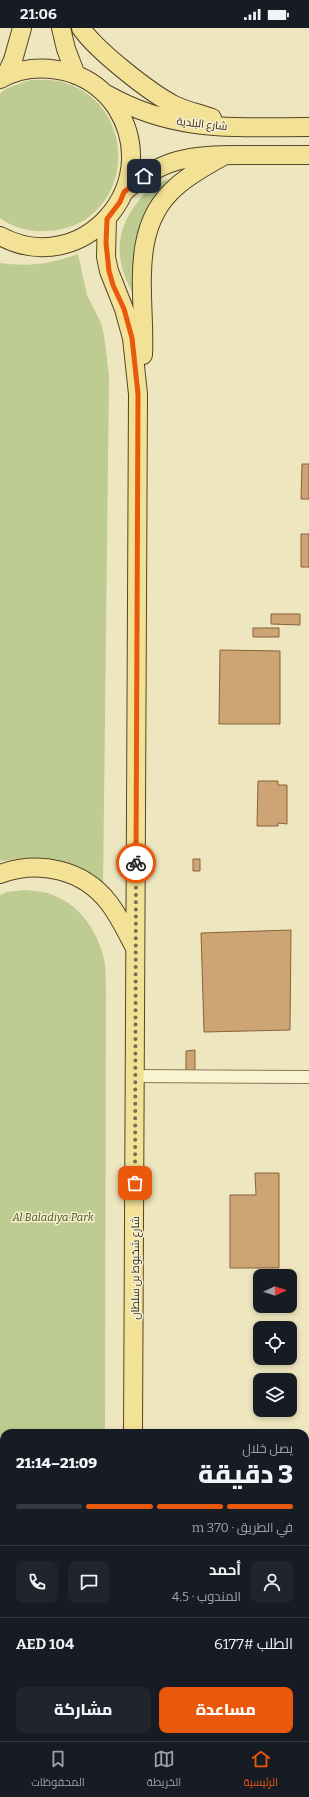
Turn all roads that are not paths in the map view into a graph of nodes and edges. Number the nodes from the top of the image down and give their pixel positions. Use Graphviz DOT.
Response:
graph roads {
  1 [pos="22,28"];
  2 [pos="61,28"];
  3 [pos="81,28"];
  4 [pos="76,75"];
  5 [pos="3,77"];
  6 [pos="102,91"];
  7 [pos="237,127"];
  8 [pos="309,127"];
  9 [pos="225,155"];
  10 [pos="309,155"];
  11 [pos="124,192"];
  12 [pos="107,219"];
  13 [pos="0,236"];
  14 [pos="138,394"];
  15 [pos="0,874"];
  16 [pos="136,949"];
  17 [pos="135,1076"];
  18 [pos="309,1077"];
  19 [pos="134,1429"];
  1 -- 5 [label="main road"];
  2 -- 4 [label="main road"];
  3 -- 7 [label="main road"];
  4 -- 5 [label="main road"];
  4 -- 6 [label="main road"];
  6 -- 7 [label="main road, شارع البلدية"];
  6 -- 11 [label="main road"];
  7 -- 8 [label="main road, شارع البلدية"];
  9 -- 10 [label="main road"];
  9 -- 11 [label="main road"];
  9 -- 14 [label="main road"];
  11 -- 12 [label="main road"];
  12 -- 13 [label="main road"];
  12 -- 14 [label="main road, شارع شخبوط بن سلطان"];
  14 -- 16 [label="main road, شارع شخبوط بن سلطان"];
  15 -- 16 [label="main road"];
  16 -- 17 [label="main road, شارع شخبوط بن سلطان"];
  17 -- 18 [label="street"];
  17 -- 19 [label="main road, شارع شخبوط بن سلطان"];
}
